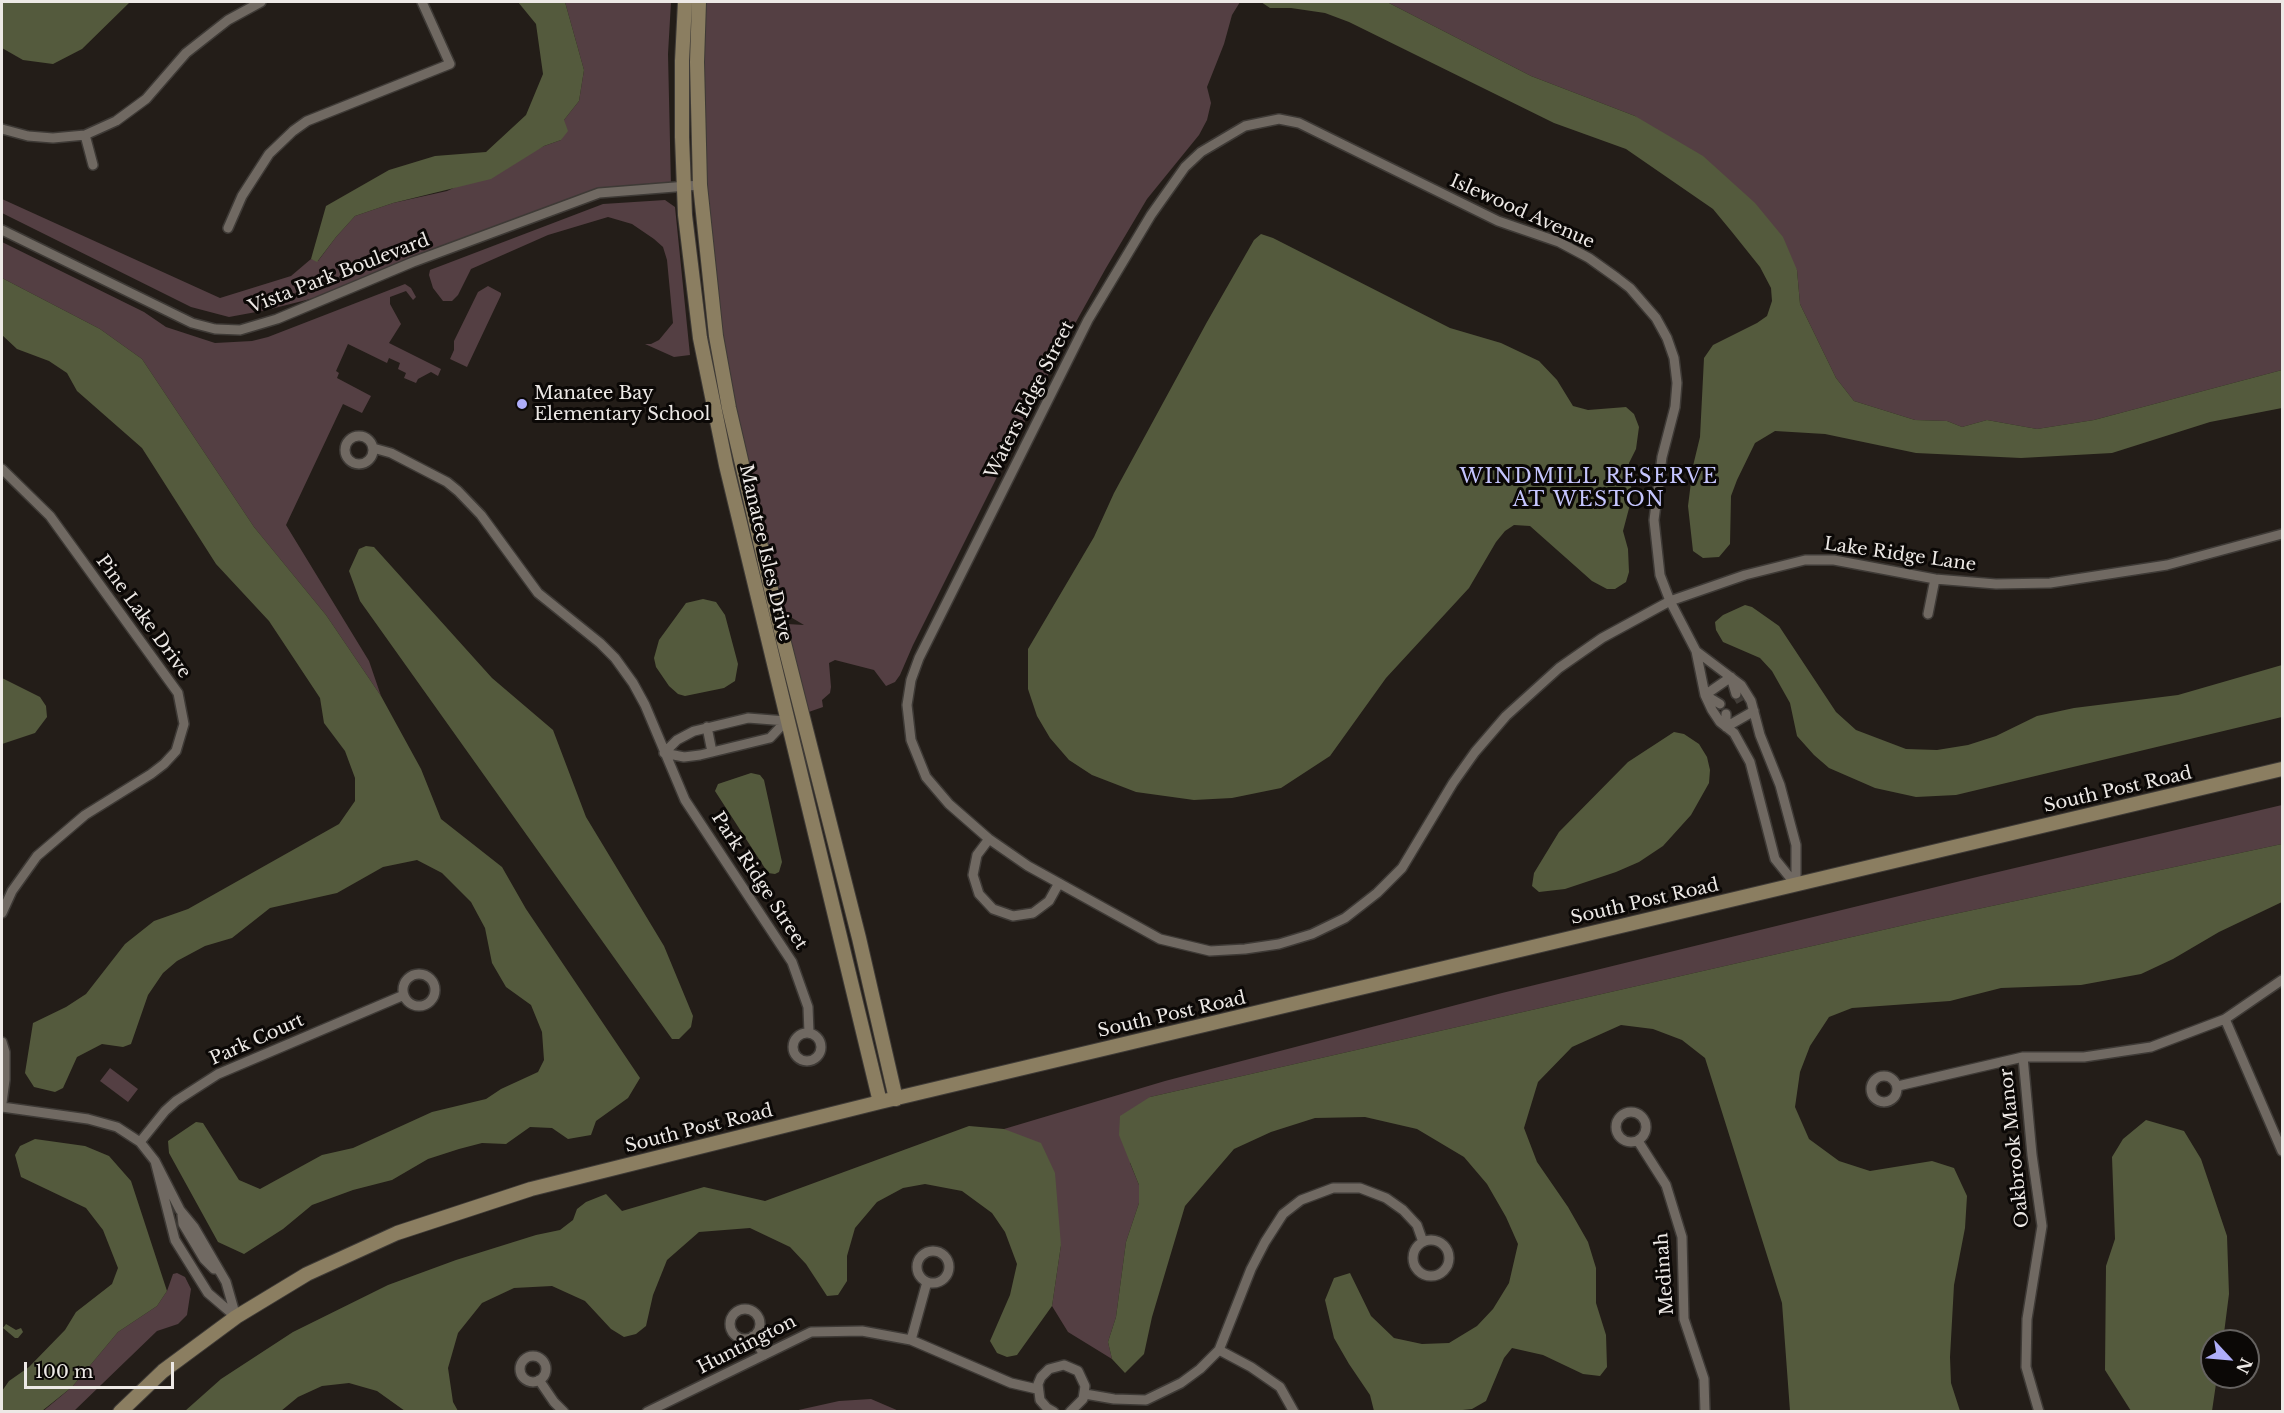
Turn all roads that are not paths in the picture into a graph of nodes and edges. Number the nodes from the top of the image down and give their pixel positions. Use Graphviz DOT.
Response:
graph roads {
  1 [pos="261,2"];
  2 [pos="422,2"];
  3 [pos="685,2"];
  4 [pos="699,2"];
  5 [pos="2,129"];
  6 [pos="85,135"];
  7 [pos="1226,136"];
  8 [pos="93,165"];
  9 [pos="699,185"];
  10 [pos="684,186"];
  11 [pos="228,228"];
  12 [pos="2,230"];
  13 [pos="373,447"];
  14 [pos="2,469"];
  15 [pos="744,474"];
  16 [pos="729,478"];
  17 [pos="2283,534"];
  18 [pos="1935,579"];
  19 [pos="1670,601"];
  20 [pos="1929,614"];
  21 [pos="1696,651"];
  22 [pos="1731,677"];
  23 [pos="1736,694"];
  24 [pos="1705,695"];
  25 [pos="1720,704"];
  26 [pos="1742,704"];
  27 [pos="907,705"];
  28 [pos="1754,711"];
  29 [pos="803,714"];
  30 [pos="1726,714"];
  31 [pos="786,721"];
  32 [pos="1726,727"];
  33 [pos="707,728"];
  34 [pos="712,752"];
  35 [pos="664,753"];
  36 [pos="2283,770"];
  37 [pos="989,838"];
  38 [pos="1059,883"];
  39 [pos="1796,885"];
  40 [pos="2,913"];
  41 [pos="2283,980"];
  42 [pos="404,995"];
  43 [pos="2225,1019"];
  44 [pos="809,1033"];
  45 [pos="2,1042"];
  46 [pos="2023,1057"];
  47 [pos="1898,1086"];
  48 [pos="896,1099"];
  49 [pos="880,1102"];
  50 [pos="2,1105"];
  51 [pos="1638,1141"];
  52 [pos="140,1142"];
  53 [pos="2283,1151"];
  54 [pos="155,1161"];
  55 [pos="1423,1242"];
  56 [pos="927,1282"];
  57 [pos="236,1317"];
  58 [pos="753,1336"];
  59 [pos="911,1340"];
  60 [pos="1219,1350"];
  61 [pos="764,1355"];
  62 [pos="540,1380"];
  63 [pos="1037,1389"];
  64 [pos="1085,1394"];
  65 [pos="1040,1400"];
  66 [pos="1146,1400"];
  67 [pos="120,1412"];
  68 [pos="564,1412"];
  69 [pos="647,1412"];
  70 [pos="1042,1412"];
  71 [pos="1054,1412"];
  72 [pos="1070,1412"];
  73 [pos="1146,1412"];
  74 [pos="1294,1412"];
  75 [pos="1706,1412"];
  76 [pos="2039,1412"];
  1 -- 6 [label="street"];
  2 -- 11 [label="street"];
  3 -- 10 [label="street, Manatee Isles Drive"];
  4 -- 9 [label="street, Manatee Isles Drive"];
  5 -- 6 [label="street"];
  6 -- 8 [label="street"];
  7 -- 19 [label="street, Islewood Avenue"];
  7 -- 27 [label="street, Waters Edge Street"];
  9 -- 10 [label="street, Vista Park Boulevard"];
  9 -- 15 [label="street, Manatee Isles Drive"];
  10 -- 12 [label="street, Vista Park Boulevard"];
  10 -- 16 [label="street, Manatee Isles Drive"];
  13 -- 35 [label="street, Park Ridge Street"];
  14 -- 40 [label="street, Pine Lake Drive"];
  15 -- 16 [label="street"];
  15 -- 29 [label="street, Manatee Isles Drive"];
  16 -- 31 [label="street, Manatee Isles Drive"];
  17 -- 18 [label="street, Lake Ridge Lane"];
  18 -- 19 [label="street, Lake Ridge Lane"];
  18 -- 20 [label="street"];
  19 -- 21 [label="street, Islewood Avenue"];
  19 -- 38 [label="street, Lake Ridge Lane"];
  21 -- 22 [label="street"];
  21 -- 24 [label="street"];
  22 -- 23 [label="street"];
  22 -- 24 [label="street"];
  22 -- 28 [label="street"];
  24 -- 25 [label="street"];
  24 -- 32 [label="street"];
  26 -- 28 [label="street"];
  27 -- 37 [label="street, Lake Ridge Lane"];
  28 -- 32 [label="street"];
  28 -- 39 [label="street"];
  29 -- 31 [label="street"];
  29 -- 48 [label="street, Manatee Isles Drive"];
  30 -- 32 [label="street"];
  31 -- 33 [label="street"];
  31 -- 34 [label="street"];
  31 -- 49 [label="street, Manatee Isles Drive"];
  32 -- 39 [label="street"];
  33 -- 34 [label="street"];
  33 -- 35 [label="street"];
  34 -- 35 [label="street"];
  35 -- 44 [label="street, Park Ridge Street"];
  36 -- 39 [label="street, South Post Road"];
  37 -- 38 [label="street, Lake Ridge Lane"];
  37 -- 38 [label="street"];
  39 -- 48 [label="street, South Post Road"];
  41 -- 43 [label="street"];
  42 -- 52 [label="street, Park Court"];
  43 -- 46 [label="street"];
  43 -- 53 [label="street"];
  45 -- 50 [label="street"];
  46 -- 47 [label="street"];
  46 -- 76 [label="street, Oakbrook Manor"];
  48 -- 49 [label="street, South Post Road"];
  49 -- 57 [label="street, South Post Road"];
  50 -- 52 [label="street"];
  51 -- 75 [label="street, Medinah"];
  52 -- 54 [label="street"];
  54 -- 57 [label="street"];
  54 -- 57 [label="street"];
  55 -- 60 [label="street"];
  56 -- 59 [label="street"];
  57 -- 67 [label="street, South Post Road"];
  58 -- 61 [label="street"];
  59 -- 61 [label="street, Huntington"];
  59 -- 63 [label="street, Huntington"];
  60 -- 66 [label="street"];
  60 -- 74 [label="street"];
  61 -- 69 [label="street, Huntington"];
  62 -- 68 [label="street"];
  63 -- 64 [label="street"];
  63 -- 65 [label="street"];
  64 -- 66 [label="street"];
  64 -- 72 [label="street"];
  65 -- 70 [label="street"];
  65 -- 71 [label="street"];
  66 -- 73 [label="street"];
}
